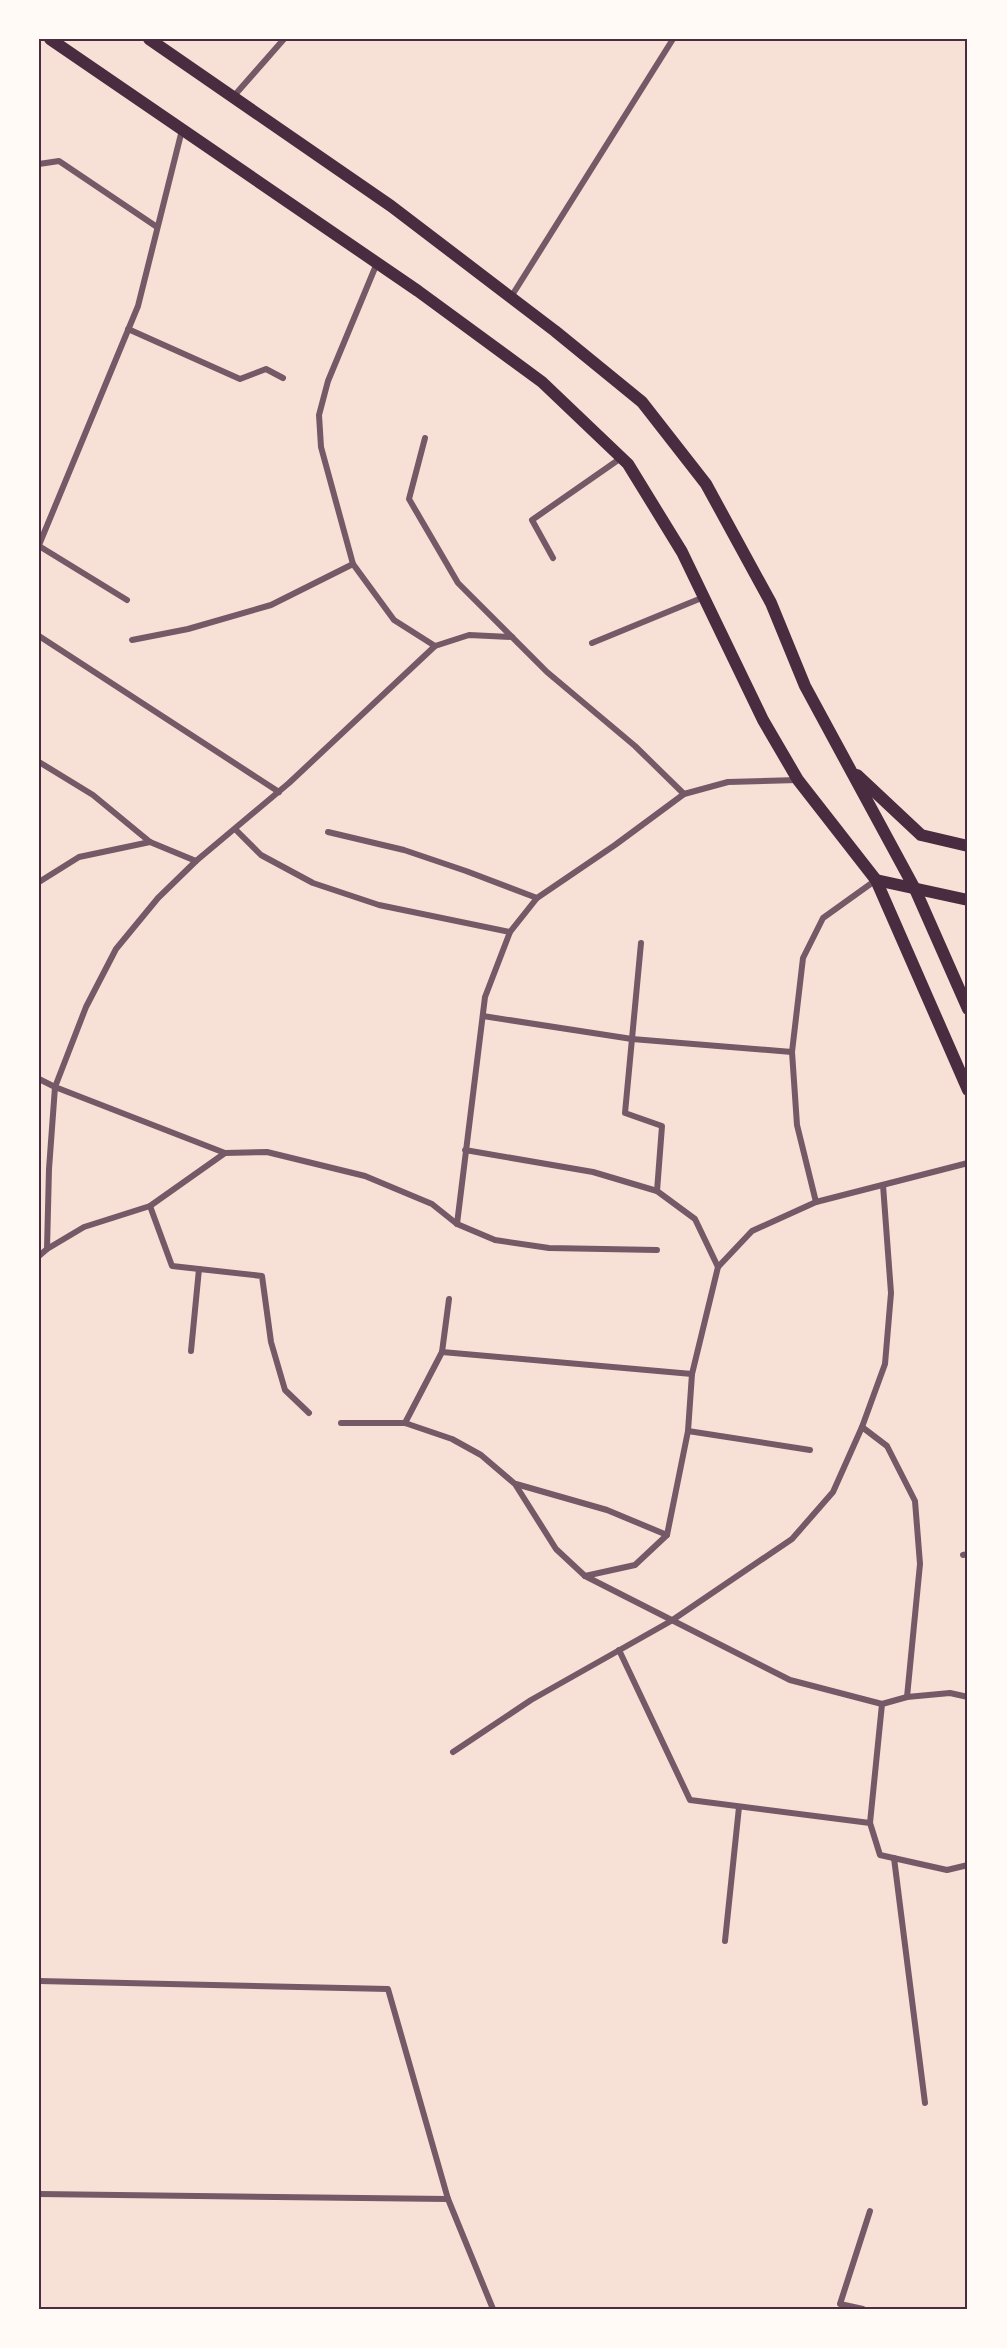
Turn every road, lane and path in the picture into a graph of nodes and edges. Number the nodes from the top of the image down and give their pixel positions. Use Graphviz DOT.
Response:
graph roads {
  1 [pos="50,39"];
  2 [pos="149,39"];
  3 [pos="284,39"];
  4 [pos="673,39"];
  5 [pos="233,97"];
  6 [pos="182,130"];
  7 [pos="39,164"];
  8 [pos="157,227"];
  9 [pos="377,263"];
  10 [pos="511,297"];
  11 [pos="128,329"];
  12 [pos="283,378"];
  13 [pos="425,438"];
  14 [pos="621,458"];
  15 [pos="39,545"];
  16 [pos="553,558"];
  17 [pos="353,564"];
  18 [pos="704,597"];
  19 [pos="127,600"];
  20 [pos="39,636"];
  21 [pos="513,637"];
  22 [pos="132,640"];
  23 [pos="592,643"];
  24 [pos="435,646"];
  25 [pos="39,762"];
  26 [pos="847,766"];
  27 [pos="798,780"];
  28 [pos="279,792"];
  29 [pos="684,794"];
  30 [pos="235,829"];
  31 [pos="328,832"];
  32 [pos="150,842"];
  33 [pos="968,846"];
  34 [pos="196,861"];
  35 [pos="876,880"];
  36 [pos="39,882"];
  37 [pos="915,889"];
  38 [pos="537,898"];
  39 [pos="968,900"];
  40 [pos="510,932"];
  41 [pos="641,944"];
  42 [pos="968,1009"];
  43 [pos="483,1016"];
  44 [pos="632,1039"];
  45 [pos="792,1052"];
  46 [pos="39,1079"];
  47 [pos="55,1087"];
  48 [pos="968,1089"];
  49 [pos="465,1150"];
  50 [pos="225,1153"];
  51 [pos="968,1163"];
  52 [pos="883,1185"];
  53 [pos="657,1191"];
  54 [pos="816,1203"];
  55 [pos="150,1206"];
  56 [pos="457,1224"];
  57 [pos="47,1249"];
  58 [pos="657,1250"];
  59 [pos="39,1256"];
  60 [pos="718,1266"];
  61 [pos="199,1269"];
  62 [pos="449,1299"];
  63 [pos="191,1351"];
  64 [pos="442,1352"];
  65 [pos="692,1374"];
  66 [pos="309,1413"];
  67 [pos="341,1423"];
  68 [pos="405,1423"];
  69 [pos="862,1427"];
  70 [pos="688,1431"];
  71 [pos="810,1450"];
  72 [pos="515,1484"];
  73 [pos="667,1535"];
  74 [pos="585,1576"];
  75 [pos="671,1621"];
  76 [pos="620,1650"];
  77 [pos="907,1697"];
  78 [pos="968,1697"];
  79 [pos="882,1704"];
  80 [pos="453,1752"];
  81 [pos="739,1807"];
  82 [pos="870,1823"];
  83 [pos="894,1858"];
  84 [pos="968,1865"];
  85 [pos="725,1941"];
  86 [pos="39,1981"];
  87 [pos="925,2103"];
  88 [pos="39,2194"];
  89 [pos="448,2199"];
  90 [pos="870,2211"];
  91 [pos="493,2309"];
  92 [pos="863,2309"];
  1 -- 6 [label="main road"];
  2 -- 5 [label="main road"];
  3 -- 5 [label="street"];
  4 -- 10 [label="street"];
  5 -- 10 [label="main road"];
  6 -- 8 [label="street"];
  6 -- 9 [label="main road"];
  7 -- 8 [label="street"];
  8 -- 11 [label="street"];
  9 -- 14 [label="main road"];
  9 -- 17 [label="street"];
  10 -- 26 [label="main road"];
  11 -- 12 [label="street"];
  11 -- 15 [label="street"];
  13 -- 21 [label="street"];
  14 -- 16 [label="street"];
  14 -- 18 [label="main road"];
  15 -- 19 [label="street"];
  17 -- 22 [label="street"];
  17 -- 24 [label="street"];
  18 -- 23 [label="street"];
  18 -- 27 [label="main road"];
  20 -- 28 [label="street"];
  21 -- 24 [label="street"];
  21 -- 29 [label="street"];
  24 -- 28 [label="street"];
  25 -- 32 [label="street"];
  26 -- 33 [label="main road"];
  26 -- 37 [label="main road"];
  27 -- 29 [label="street"];
  27 -- 35 [label="main road"];
  28 -- 30 [label="street"];
  29 -- 38 [label="street"];
  30 -- 34 [label="street"];
  30 -- 40 [label="street"];
  31 -- 38 [label="street"];
  32 -- 34 [label="street"];
  32 -- 36 [label="street"];
  34 -- 47 [label="street"];
  35 -- 37 [label="main road"];
  35 -- 45 [label="street"];
  35 -- 48 [label="main road"];
  37 -- 39 [label="main road"];
  37 -- 42 [label="main road"];
  38 -- 40 [label="street"];
  40 -- 43 [label="street"];
  41 -- 44 [label="street"];
  43 -- 44 [label="street"];
  43 -- 49 [label="street"];
  44 -- 45 [label="street"];
  44 -- 53 [label="street"];
  45 -- 54 [label="street"];
  46 -- 47 [label="street"];
  47 -- 50 [label="street"];
  47 -- 57 [label="street"];
  49 -- 53 [label="street"];
  49 -- 56 [label="street"];
  50 -- 55 [label="street"];
  50 -- 56 [label="street"];
  51 -- 52 [label="street"];
  52 -- 54 [label="street"];
  52 -- 69 [label="street"];
  53 -- 60 [label="street"];
  54 -- 60 [label="street"];
  55 -- 57 [label="street"];
  55 -- 61 [label="street"];
  56 -- 58 [label="street"];
  57 -- 59 [label="street"];
  60 -- 65 [label="street"];
  61 -- 63 [label="street"];
  61 -- 66 [label="street"];
  62 -- 64 [label="street"];
  64 -- 65 [label="street"];
  64 -- 68 [label="street"];
  65 -- 70 [label="street"];
  67 -- 68 [label="street"];
  68 -- 72 [label="street"];
  69 -- 75 [label="street"];
  69 -- 77 [label="street"];
  70 -- 71 [label="street"];
  70 -- 73 [label="street"];
  72 -- 73 [label="street"];
  72 -- 74 [label="street"];
  73 -- 74 [label="street"];
  74 -- 75 [label="street"];
  75 -- 76 [label="street"];
  75 -- 79 [label="street"];
  76 -- 80 [label="street"];
  76 -- 81 [label="street"];
  77 -- 78 [label="street"];
  77 -- 79 [label="street"];
  79 -- 82 [label="street"];
  81 -- 82 [label="street"];
  81 -- 85 [label="street"];
  82 -- 83 [label="street"];
  83 -- 84 [label="street"];
  83 -- 87 [label="street"];
  86 -- 89 [label="street"];
  88 -- 89 [label="street"];
  89 -- 91 [label="street"];
  90 -- 92 [label="street"];
}
